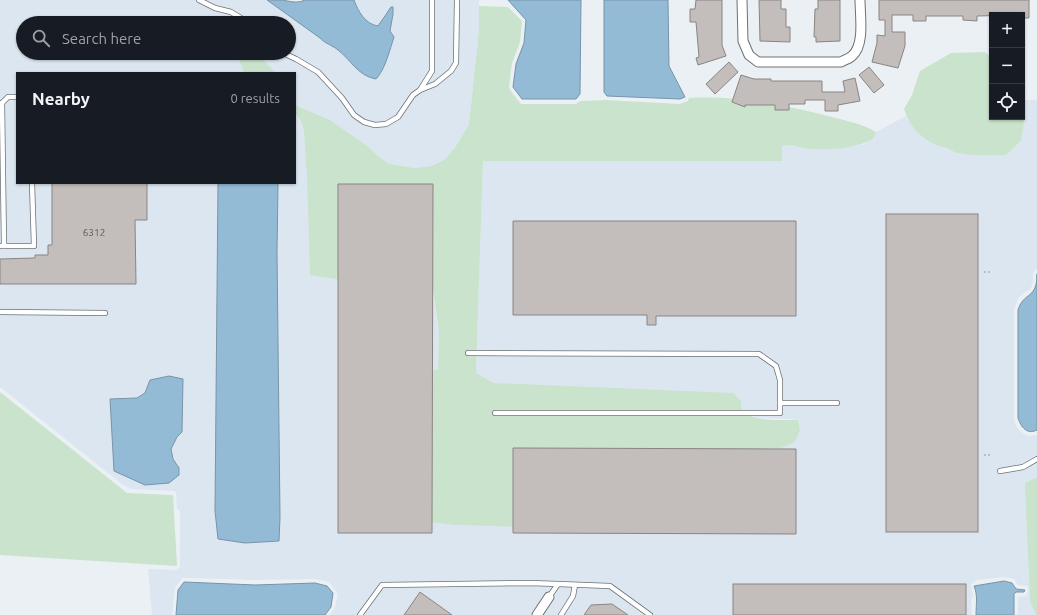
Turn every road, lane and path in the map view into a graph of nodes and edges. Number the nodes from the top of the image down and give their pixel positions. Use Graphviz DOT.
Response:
graph roads {
  1 [pos="199,0"];
  2 [pos="432,0"];
  3 [pos="457,0"];
  4 [pos="742,0"];
  5 [pos="860,0"];
  6 [pos="238,16"];
  7 [pos="296,59"];
  8 [pos="420,90"];
  9 [pos="16,97"];
  10 [pos="1,104"];
  11 [pos="32,184"];
  12 [pos="2,246"];
  13 [pos="984,272"];
  14 [pos="992,272"];
  15 [pos="0,312"];
  16 [pos="105,313"];
  17 [pos="468,353"];
  18 [pos="780,403"];
  19 [pos="837,403"];
  20 [pos="495,413"];
  21 [pos="984,455"];
  22 [pos="992,455"];
  23 [pos="1037,459"];
  24 [pos="1000,471"];
  25 [pos="558,584"];
  26 [pos="575,585"];
  27 [pos="549,597"];
  28 [pos="360,615"];
  29 [pos="537,615"];
  30 [pos="561,615"];
  31 [pos="650,615"];
  1 -- 6 [label="lane"];
  2 -- 8 [label="lane"];
  3 -- 8 [label="lane"];
  4 -- 5 [label="street"];
  7 -- 8 [label="lane"];
  9 -- 10 [label="lane"];
  10 -- 12 [label="lane"];
  11 -- 12 [label="lane"];
  13 -- 14 [label="path"];
  15 -- 16 [label="lane"];
  17 -- 18 [label="lane"];
  18 -- 19 [label="lane"];
  18 -- 20 [label="lane"];
  21 -- 22 [label="path"];
  23 -- 24 [label="lane"];
  25 -- 26 [label="lane"];
  25 -- 27 [label="lane"];
  25 -- 28 [label="lane"];
  26 -- 30 [label="lane"];
  26 -- 31 [label="lane"];
  27 -- 29 [label="street"];
}
